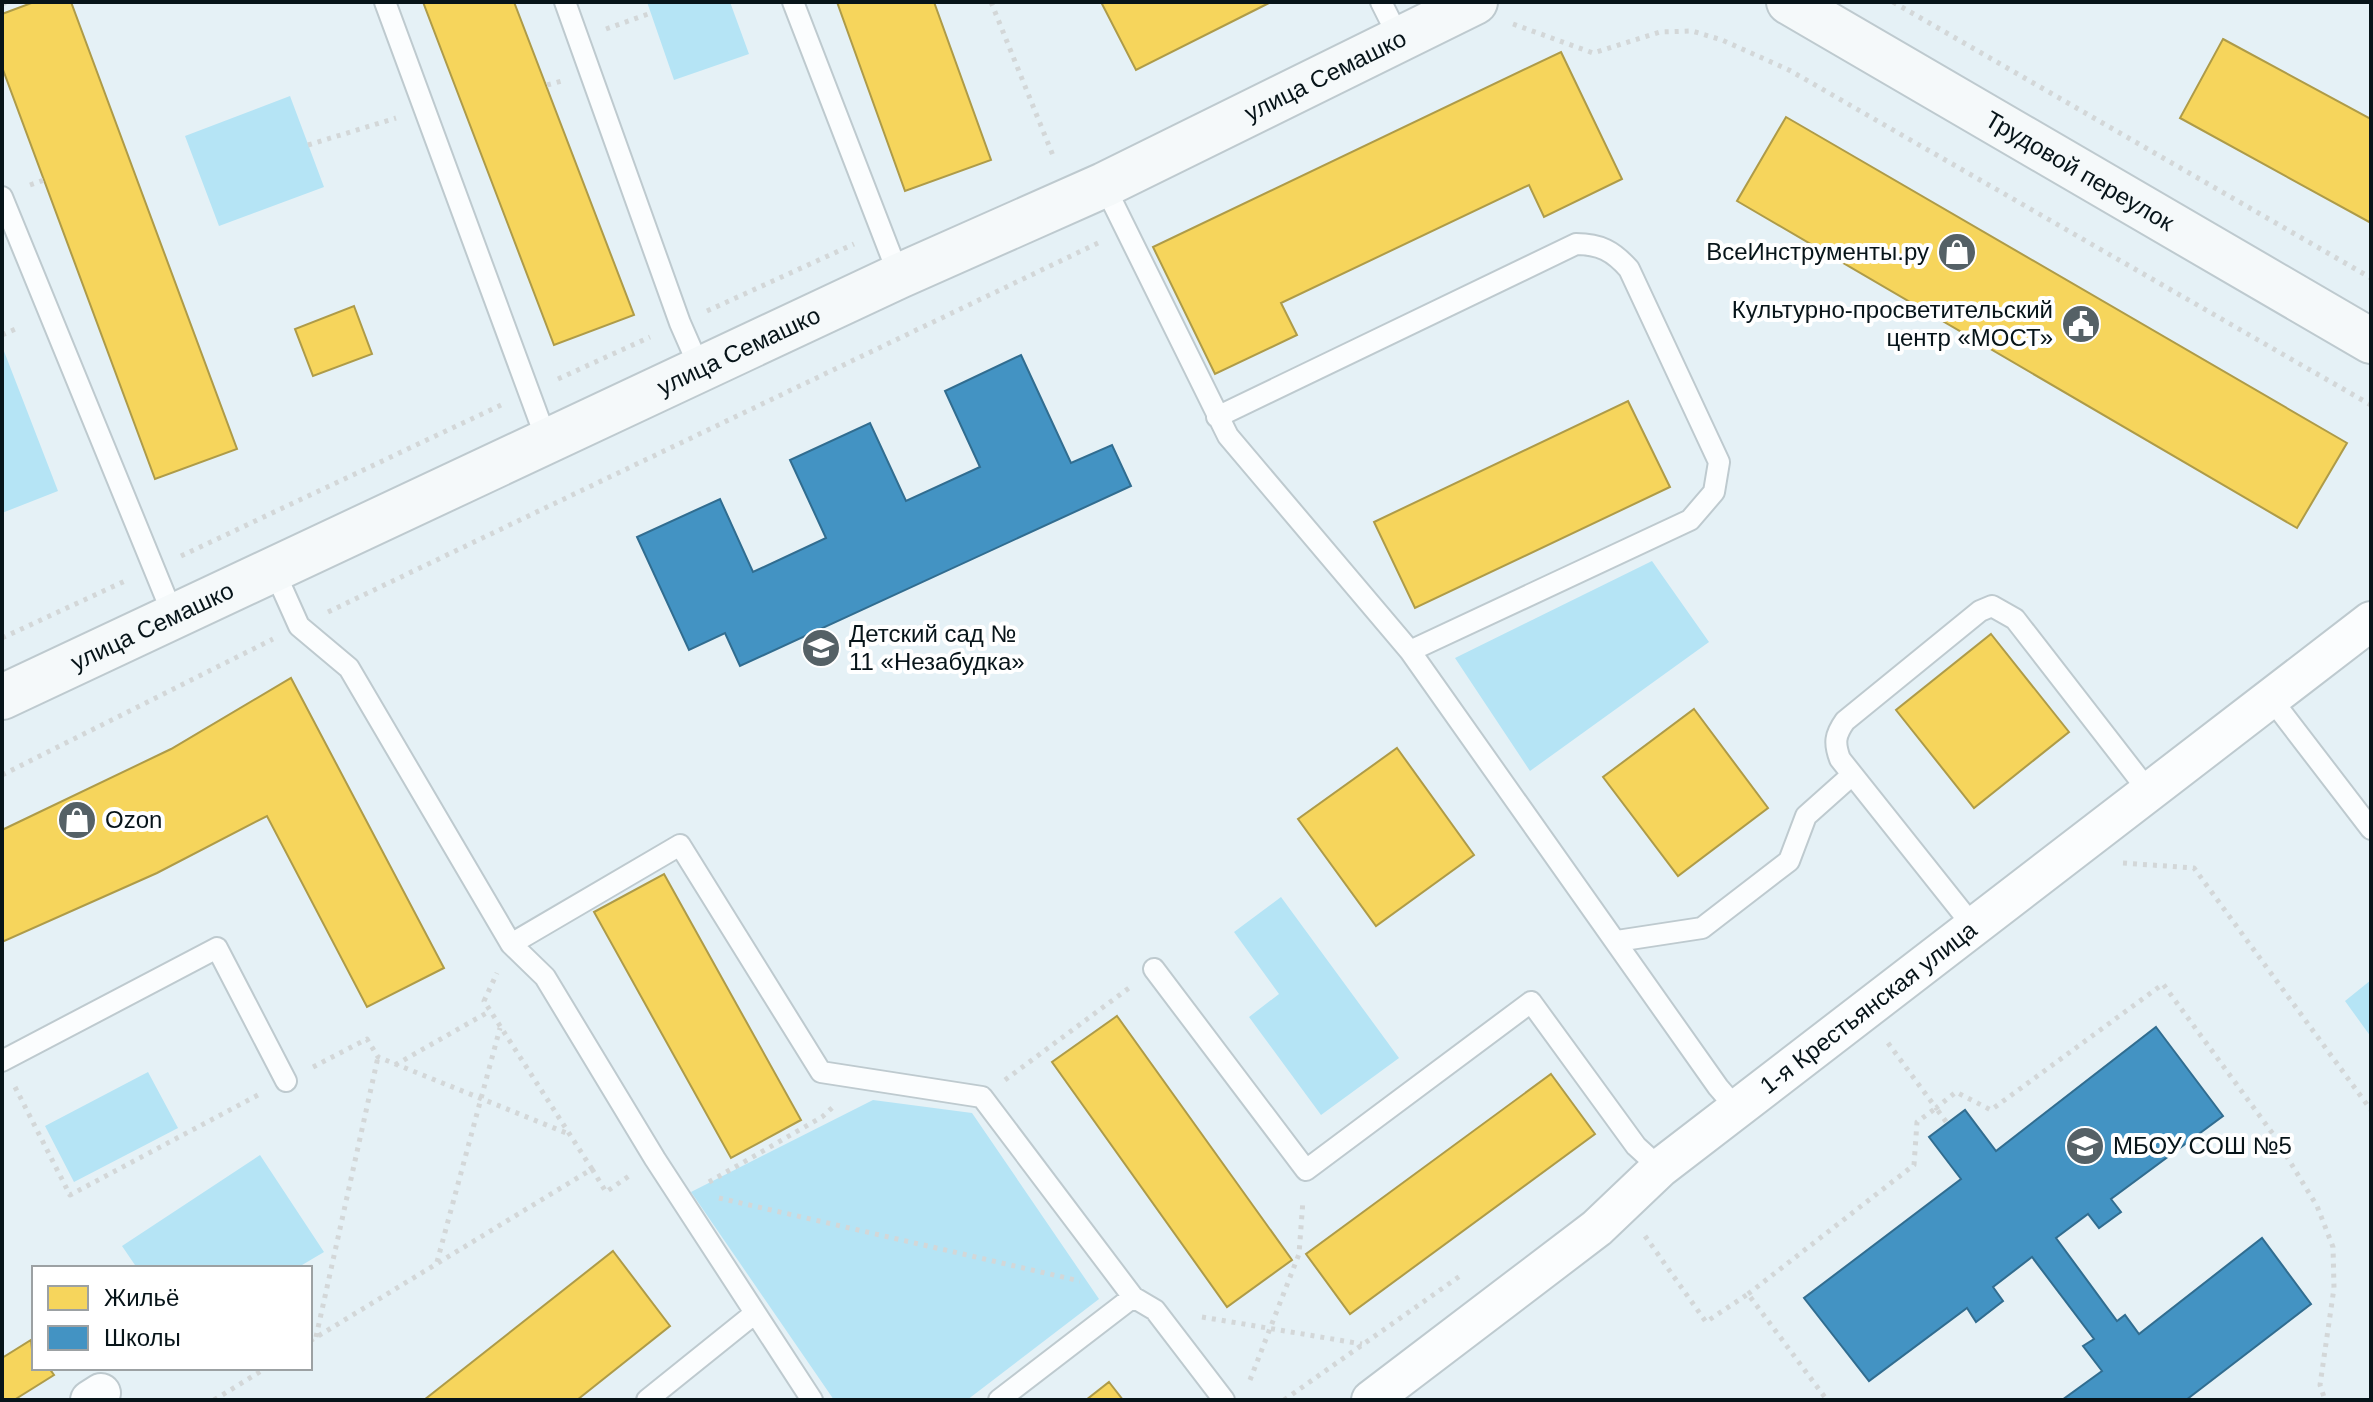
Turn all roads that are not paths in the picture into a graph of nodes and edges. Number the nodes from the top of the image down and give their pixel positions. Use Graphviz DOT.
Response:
graph roads {
  1 [pos="385,2"];
  2 [pos="565,2"];
  3 [pos="793,2"];
  4 [pos="1475,2"];
  5 [pos="1789,2"];
  6 [pos="1390,20"];
  7 [pos="1104,185"];
  8 [pos="2,197"];
  9 [pos="899,276"];
  10 [pos="2371,341"];
  11 [pos="701,371"];
  12 [pos="1217,417"];
  13 [pos="547,441"];
  14 [pos="273,568"];
  15 [pos="173,615"];
  16 [pos="2371,621"];
  17 [pos="1410,651"];
  18 [pos="2,697"];
  19 [pos="2272,700"];
  20 [pos="1852,775"];
  21 [pos="2150,793"];
  22 [pos="2371,829"];
  23 [pos="1973,926"];
  24 [pos="1617,941"];
  25 [pos="511,944"];
  26 [pos="1154,969"];
  27 [pos="5,1068"];
  28 [pos="286,1081"];
  29 [pos="1737,1109"];
  30 [pos="1660,1168"];
  31 [pos="1127,1289"];
  32 [pos="754,1314"];
  33 [pos="647,1400"];
  34 [pos="812,1400"];
  35 [pos="999,1400"];
  36 [pos="1224,1400"];
  37 [pos="1371,1400"];
  1 -- 13 [label="lane"];
  2 -- 11 [label="lane"];
  3 -- 9 [label="lane"];
  4 -- 6 [label="main road, улица Семашко"];
  5 -- 10 [label="main road, Трудовой переулок"];
  6 -- 7 [label="main road, улица Семашко"];
  7 -- 9 [label="main road, улица Семашко"];
  7 -- 12 [label="lane"];
  8 -- 15 [label="lane"];
  9 -- 11 [label="main road, улица Семашко"];
  11 -- 13 [label="main road, улица Семашко"];
  12 -- 17 [label="lane"];
  12 -- 17 [label="lane"];
  13 -- 14 [label="main road, улица Семашко"];
  14 -- 15 [label="main road, улица Семашко"];
  14 -- 25 [label="lane"];
  15 -- 18 [label="main road, улица Семашко"];
  16 -- 19 [label="street, 1-я Крестьянская улица"];
  17 -- 24 [label="lane"];
  19 -- 21 [label="street, 1-я Крестьянская улица"];
  19 -- 22 [label="lane"];
  20 -- 21 [label="lane"];
  20 -- 23 [label="lane"];
  20 -- 24 [label="lane"];
  21 -- 23 [label="street, 1-я Крестьянская улица"];
  23 -- 29 [label="street, 1-я Крестьянская улица"];
  24 -- 29 [label="lane"];
  25 -- 31 [label="lane"];
  25 -- 32 [label="lane"];
  26 -- 30 [label="lane"];
  27 -- 28 [label="lane"];
  29 -- 30 [label="street, 1-я Крестьянская улица"];
  30 -- 37 [label="street, 1-я Крестьянская улица"];
  31 -- 35 [label="lane"];
  31 -- 36 [label="lane"];
  32 -- 33 [label="lane"];
  32 -- 34 [label="lane"];
}
